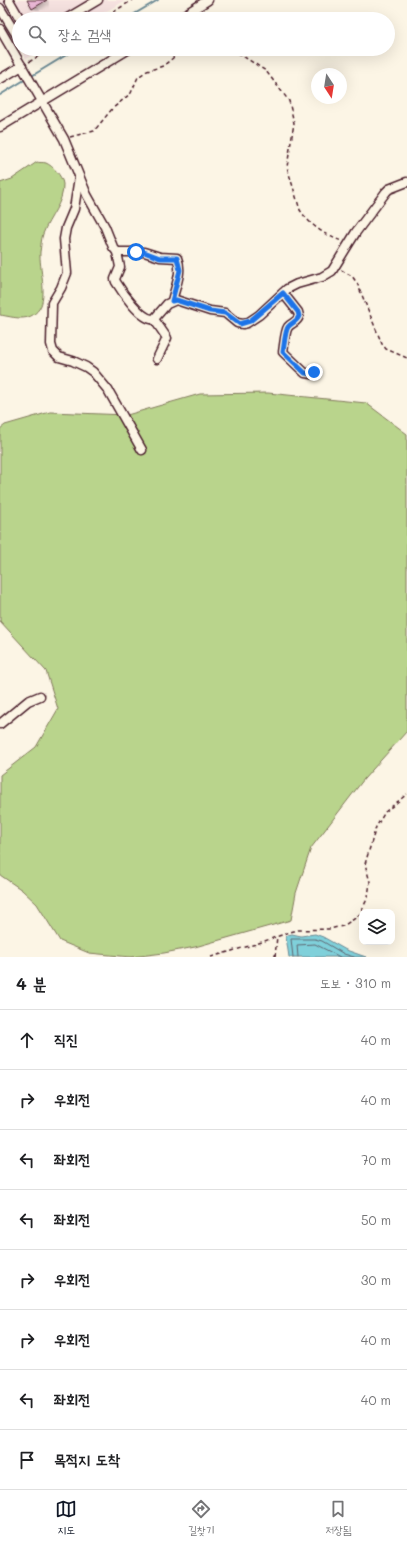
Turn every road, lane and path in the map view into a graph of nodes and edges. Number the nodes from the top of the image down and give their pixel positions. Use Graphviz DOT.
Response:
graph roads {
  1 [pos="9,0"];
  2 [pos="98,0"];
  3 [pos="133,0"];
  4 [pos="208,0"];
  5 [pos="0,8"];
  6 [pos="16,12"];
  7 [pos="78,12"];
  8 [pos="113,12"];
  9 [pos="189,12"];
  10 [pos="12,28"];
  11 [pos="0,29"];
  12 [pos="12,49"];
  13 [pos="16,56"];
  14 [pos="40,56"];
  15 [pos="117,56"];
  16 [pos="174,56"];
  17 [pos="243,56"];
  18 [pos="23,68"];
  19 [pos="0,79"];
  20 [pos="42,101"];
  21 [pos="0,127"];
  22 [pos="64,139"];
  23 [pos="80,176"];
  24 [pos="407,182"];
  25 [pos="350,242"];
  26 [pos="118,252"];
  27 [pos="335,267"];
  28 [pos="283,293"];
  29 [pos="172,301"];
  30 [pos="154,319"];
  31 [pos="407,358"];
  32 [pos="157,359"];
  33 [pos="316,371"];
  34 [pos="142,450"];
  35 [pos="40,696"];
  36 [pos="0,724"];
  37 [pos="407,794"];
  38 [pos="277,936"];
  39 [pos="211,957"];
  40 [pos="275,957"];
  1 -- 6 [label="street"];
  2 -- 7 [label="street"];
  3 -- 8 [label="path"];
  4 -- 9 [label="street"];
  5 -- 10 [label="street"];
  11 -- 12 [label="street"];
  13 -- 18 [label="street"];
  14 -- 18 [label="path"];
  15 -- 20 [label="street"];
  16 -- 22 [label="path"];
  17 -- 25 [label="path"];
  18 -- 19 [label="street"];
  18 -- 20 [label="street"];
  20 -- 21 [label="street"];
  20 -- 22 [label="street"];
  22 -- 23 [label="street"];
  23 -- 26 [label="street"];
  23 -- 34 [label="street"];
  24 -- 25 [label="street"];
  25 -- 27 [label="street"];
  26 -- 29 [label="street"];
  26 -- 30 [label="street"];
  27 -- 28 [label="street"];
  27 -- 31 [label="path"];
  28 -- 29 [label="street"];
  28 -- 33 [label="street"];
  29 -- 30 [label="street"];
  30 -- 32 [label="street"];
  35 -- 36 [label="street"];
  37 -- 38 [label="path"];
  38 -- 39 [label="path"];
  38 -- 40 [label="path"];
}
